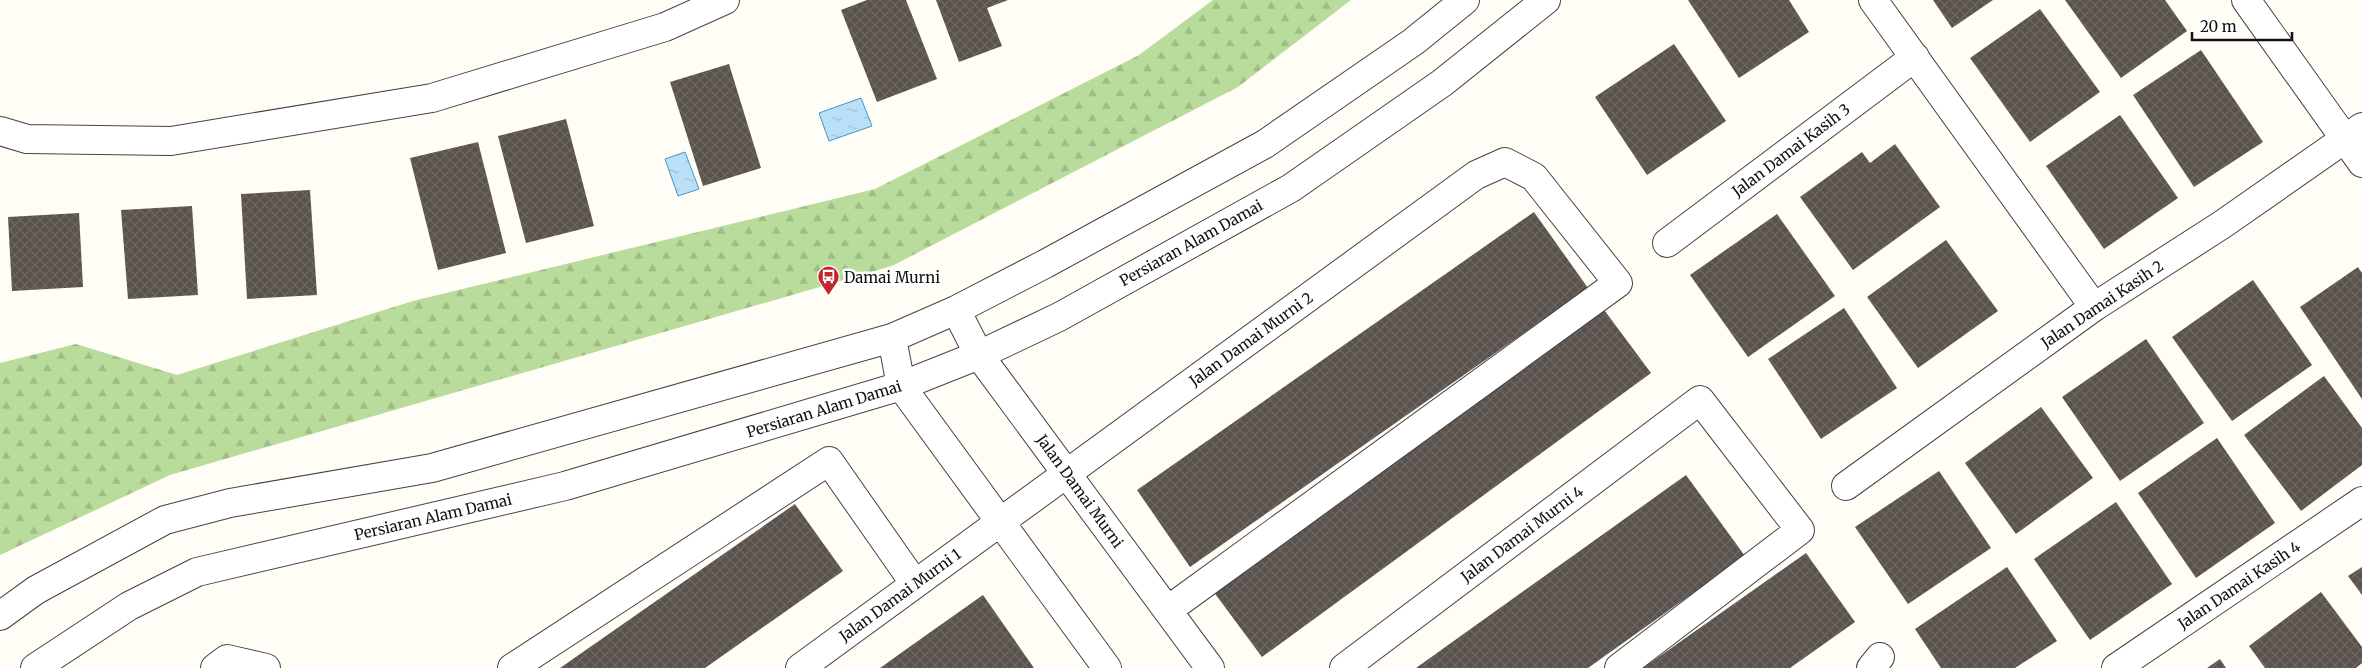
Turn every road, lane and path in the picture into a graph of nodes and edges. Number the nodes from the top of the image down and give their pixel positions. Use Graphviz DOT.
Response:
graph roads {
  1 [pos="725,0"];
  2 [pos="1466,0"];
  3 [pos="1546,0"];
  4 [pos="1874,0"];
  5 [pos="2246,0"];
  6 [pos="1915,57"];
  7 [pos="0,131"];
  8 [pos="2354,133"];
  9 [pos="2362,163"];
  10 [pos="1667,243"];
  11 [pos="2094,307"];
  12 [pos="956,310"];
  13 [pos="892,338"];
  14 [pos="979,355"];
  15 [pos="901,386"];
  16 [pos="1067,472"];
  17 [pos="1846,486"];
  18 [pos="2362,502"];
  19 [pos="1001,523"];
  20 [pos="915,584"];
  21 [pos="1168,610"];
  22 [pos="0,616"];
  23 [pos="1099,665"];
  24 [pos="36,668"];
  25 [pos="215,668"];
  26 [pos="266,668"];
  27 [pos="512,668"];
  28 [pos="800,668"];
  29 [pos="1210,668"];
  30 [pos="1344,668"];
  31 [pos="1619,668"];
  32 [pos="2116,668"];
  1 -- 7 [label="street"];
  2 -- 12 [label="street"];
  3 -- 14 [label="street, Persiaran Alam Damai"];
  4 -- 6 [label="street"];
  5 -- 8 [label="street"];
  6 -- 10 [label="street, Jalan Damai Kasih 3"];
  6 -- 11 [label="street"];
  8 -- 9 [label="street"];
  8 -- 11 [label="street, Jalan Damai Kasih 2"];
  11 -- 17 [label="street, Jalan Damai Kasih 2"];
  12 -- 13 [label="street"];
  12 -- 14 [label="street, Jalan Damai Murni"];
  13 -- 15 [label="street"];
  13 -- 22 [label="street"];
  14 -- 15 [label="street, Persiaran Alam Damai"];
  14 -- 16 [label="street, Jalan Damai Murni"];
  15 -- 19 [label="street"];
  15 -- 24 [label="street, Persiaran Alam Damai"];
  16 -- 19 [label="street, Jalan Damai Murni 2"];
  16 -- 21 [label="street, Jalan Damai Murni"];
  16 -- 21 [label="street, Jalan Damai Murni 2"];
  18 -- 32 [label="street, Jalan Damai Kasih 4"];
  19 -- 20 [label="street, Jalan Damai Murni 1"];
  19 -- 23 [label="street"];
  20 -- 27 [label="street"];
  20 -- 28 [label="street, Jalan Damai Murni 1"];
  21 -- 29 [label="street, Jalan Damai Murni"];
  25 -- 26 [label="street"];
  30 -- 31 [label="street, Jalan Damai Murni 4"];
}
